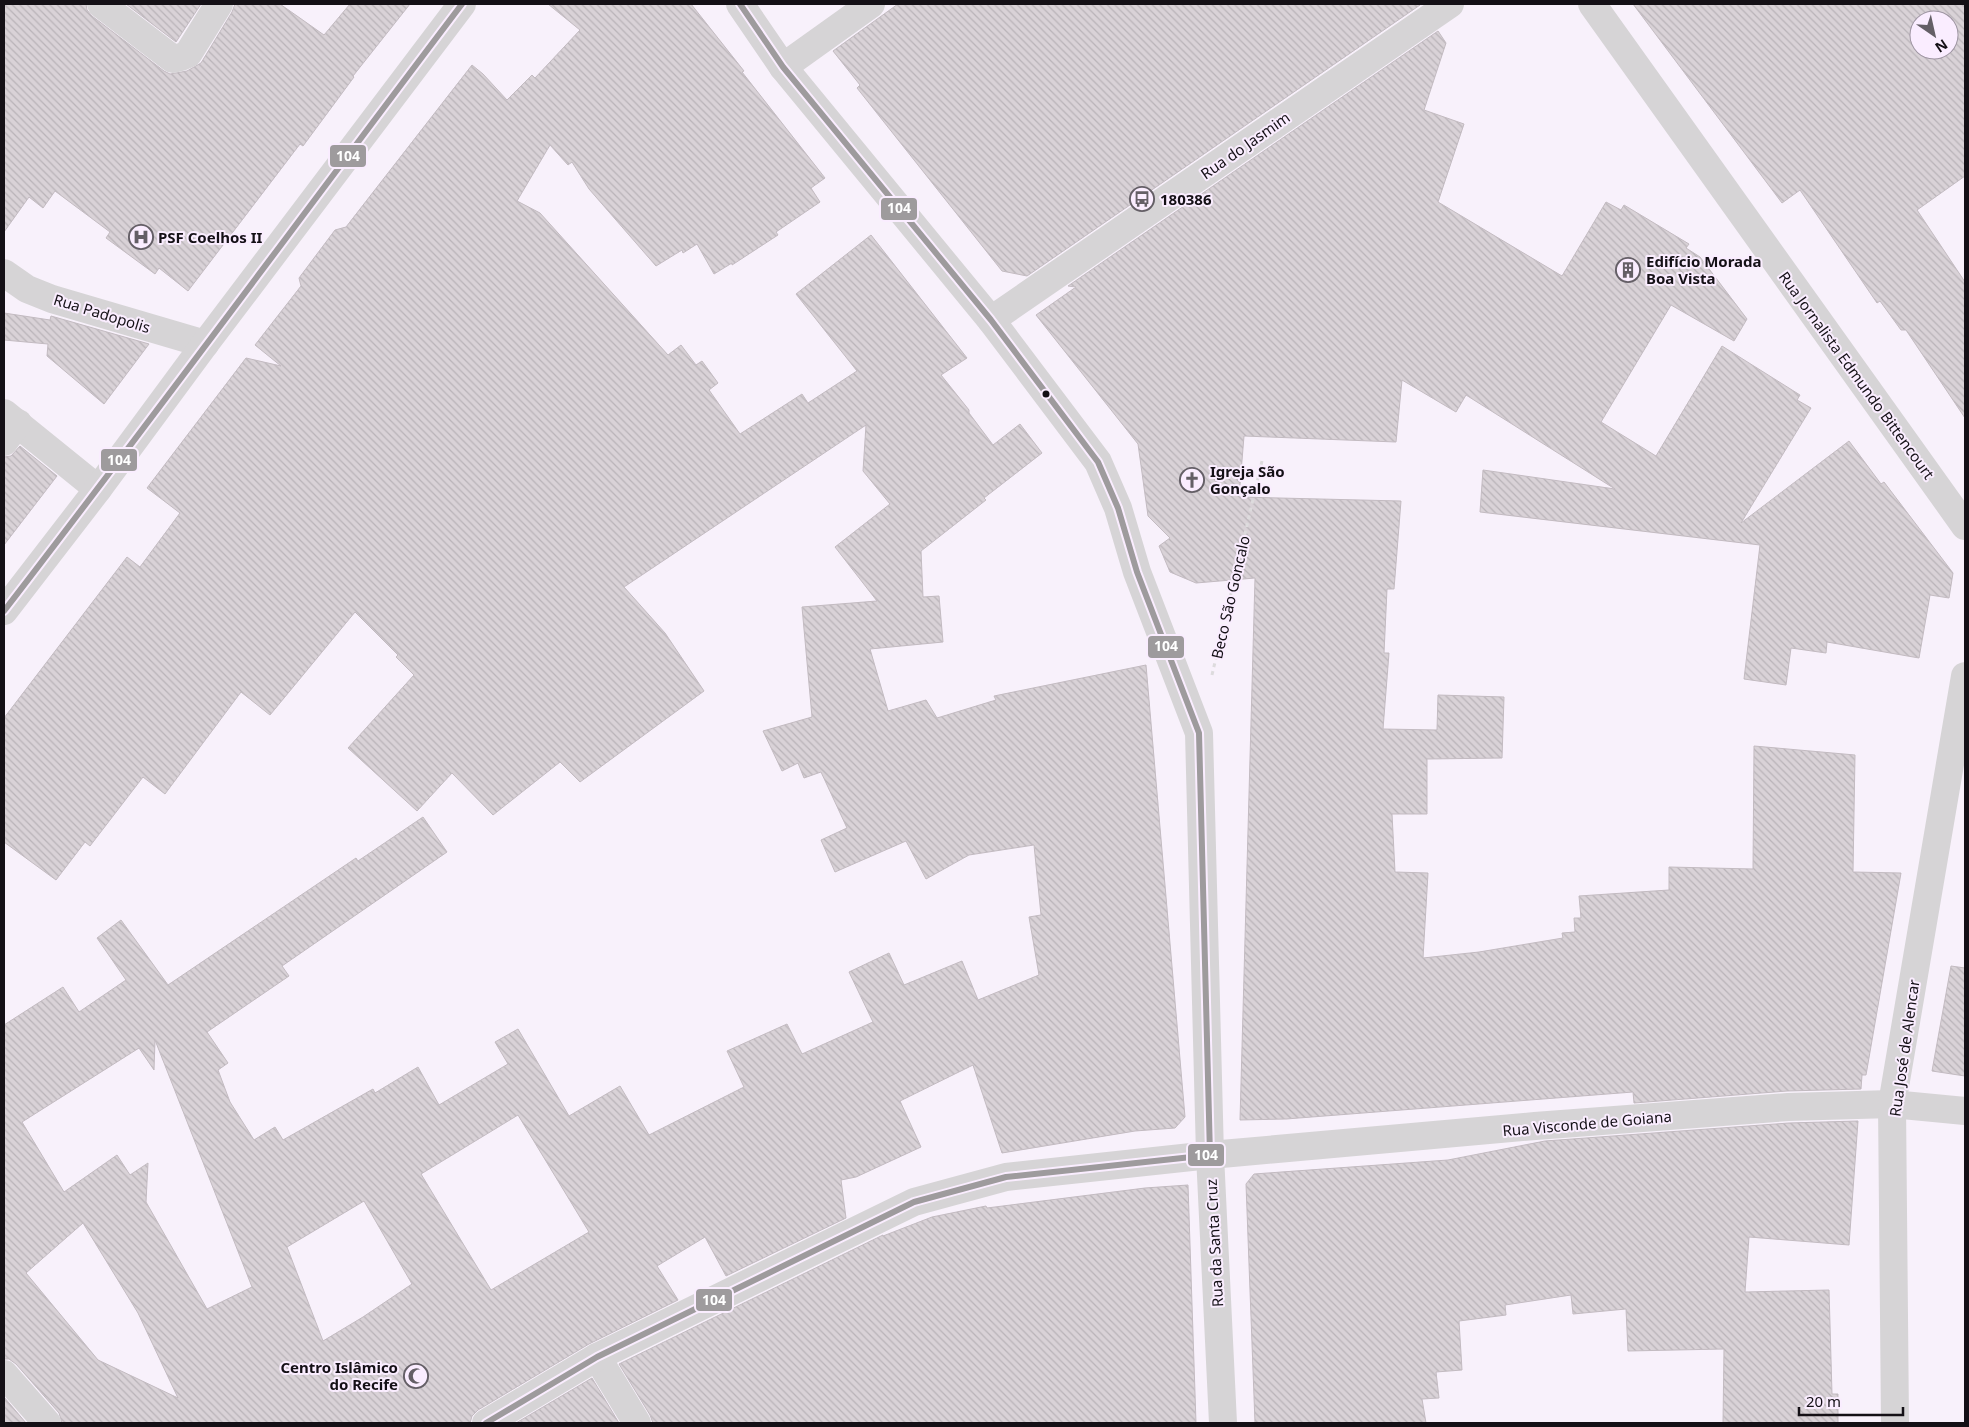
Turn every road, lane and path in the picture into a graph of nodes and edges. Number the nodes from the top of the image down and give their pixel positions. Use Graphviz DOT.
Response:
graph roads {
  1 [pos="101,4"];
  2 [pos="219,4"];
  3 [pos="462,4"];
  4 [pos="740,4"];
  5 [pos="871,4"];
  6 [pos="1450,4"];
  7 [pos="1592,4"];
  8 [pos="783,67"];
  9 [pos="4,273"];
  10 [pos="991,320"];
  11 [pos="205,344"];
  12 [pos="8,426"];
  13 [pos="1262,461"];
  14 [pos="98,488"];
  15 [pos="1965,526"];
  16 [pos="4,611"];
  17 [pos="1965,676"];
  18 [pos="1210,685"];
  19 [pos="1892,1104"];
  20 [pos="1965,1111"];
  21 [pos="1210,1155"];
  22 [pos="597,1357"];
  23 [pos="4,1374"];
  24 [pos="47,1423"];
  25 [pos="486,1423"];
  26 [pos="637,1423"];
  27 [pos="1223,1423"];
  28 [pos="1895,1423"];
  1 -- 2 [label="street"];
  3 -- 11 [label="street"];
  4 -- 8 [label="street, Rua da Santa Cruz"];
  5 -- 8 [label="street"];
  6 -- 10 [label="street, Rua do Jasmim"];
  7 -- 15 [label="street, Rua Jornalista Edmundo Bittencourt"];
  8 -- 10 [label="street, Rua da Santa Cruz"];
  9 -- 11 [label="street, Rua Padopolis"];
  10 -- 21 [label="street, Rua da Santa Cruz"];
  11 -- 14 [label="street"];
  12 -- 14 [label="street"];
  13 -- 18 [label="path, Beco São Goncalo"];
  14 -- 16 [label="street"];
  17 -- 19 [label="street, Rua José de Alencar"];
  19 -- 20 [label="street, Rua Visconde de Goiana"];
  19 -- 21 [label="street, Rua Visconde de Goiana"];
  19 -- 28 [label="street, Rua José de Alencar"];
  21 -- 22 [label="street, Rua Visconde de Goiana"];
  21 -- 27 [label="street, Rua da Santa Cruz"];
  22 -- 25 [label="street, Rua Visconde de Goiana"];
  22 -- 26 [label="street"];
  23 -- 24 [label="street"];
}
